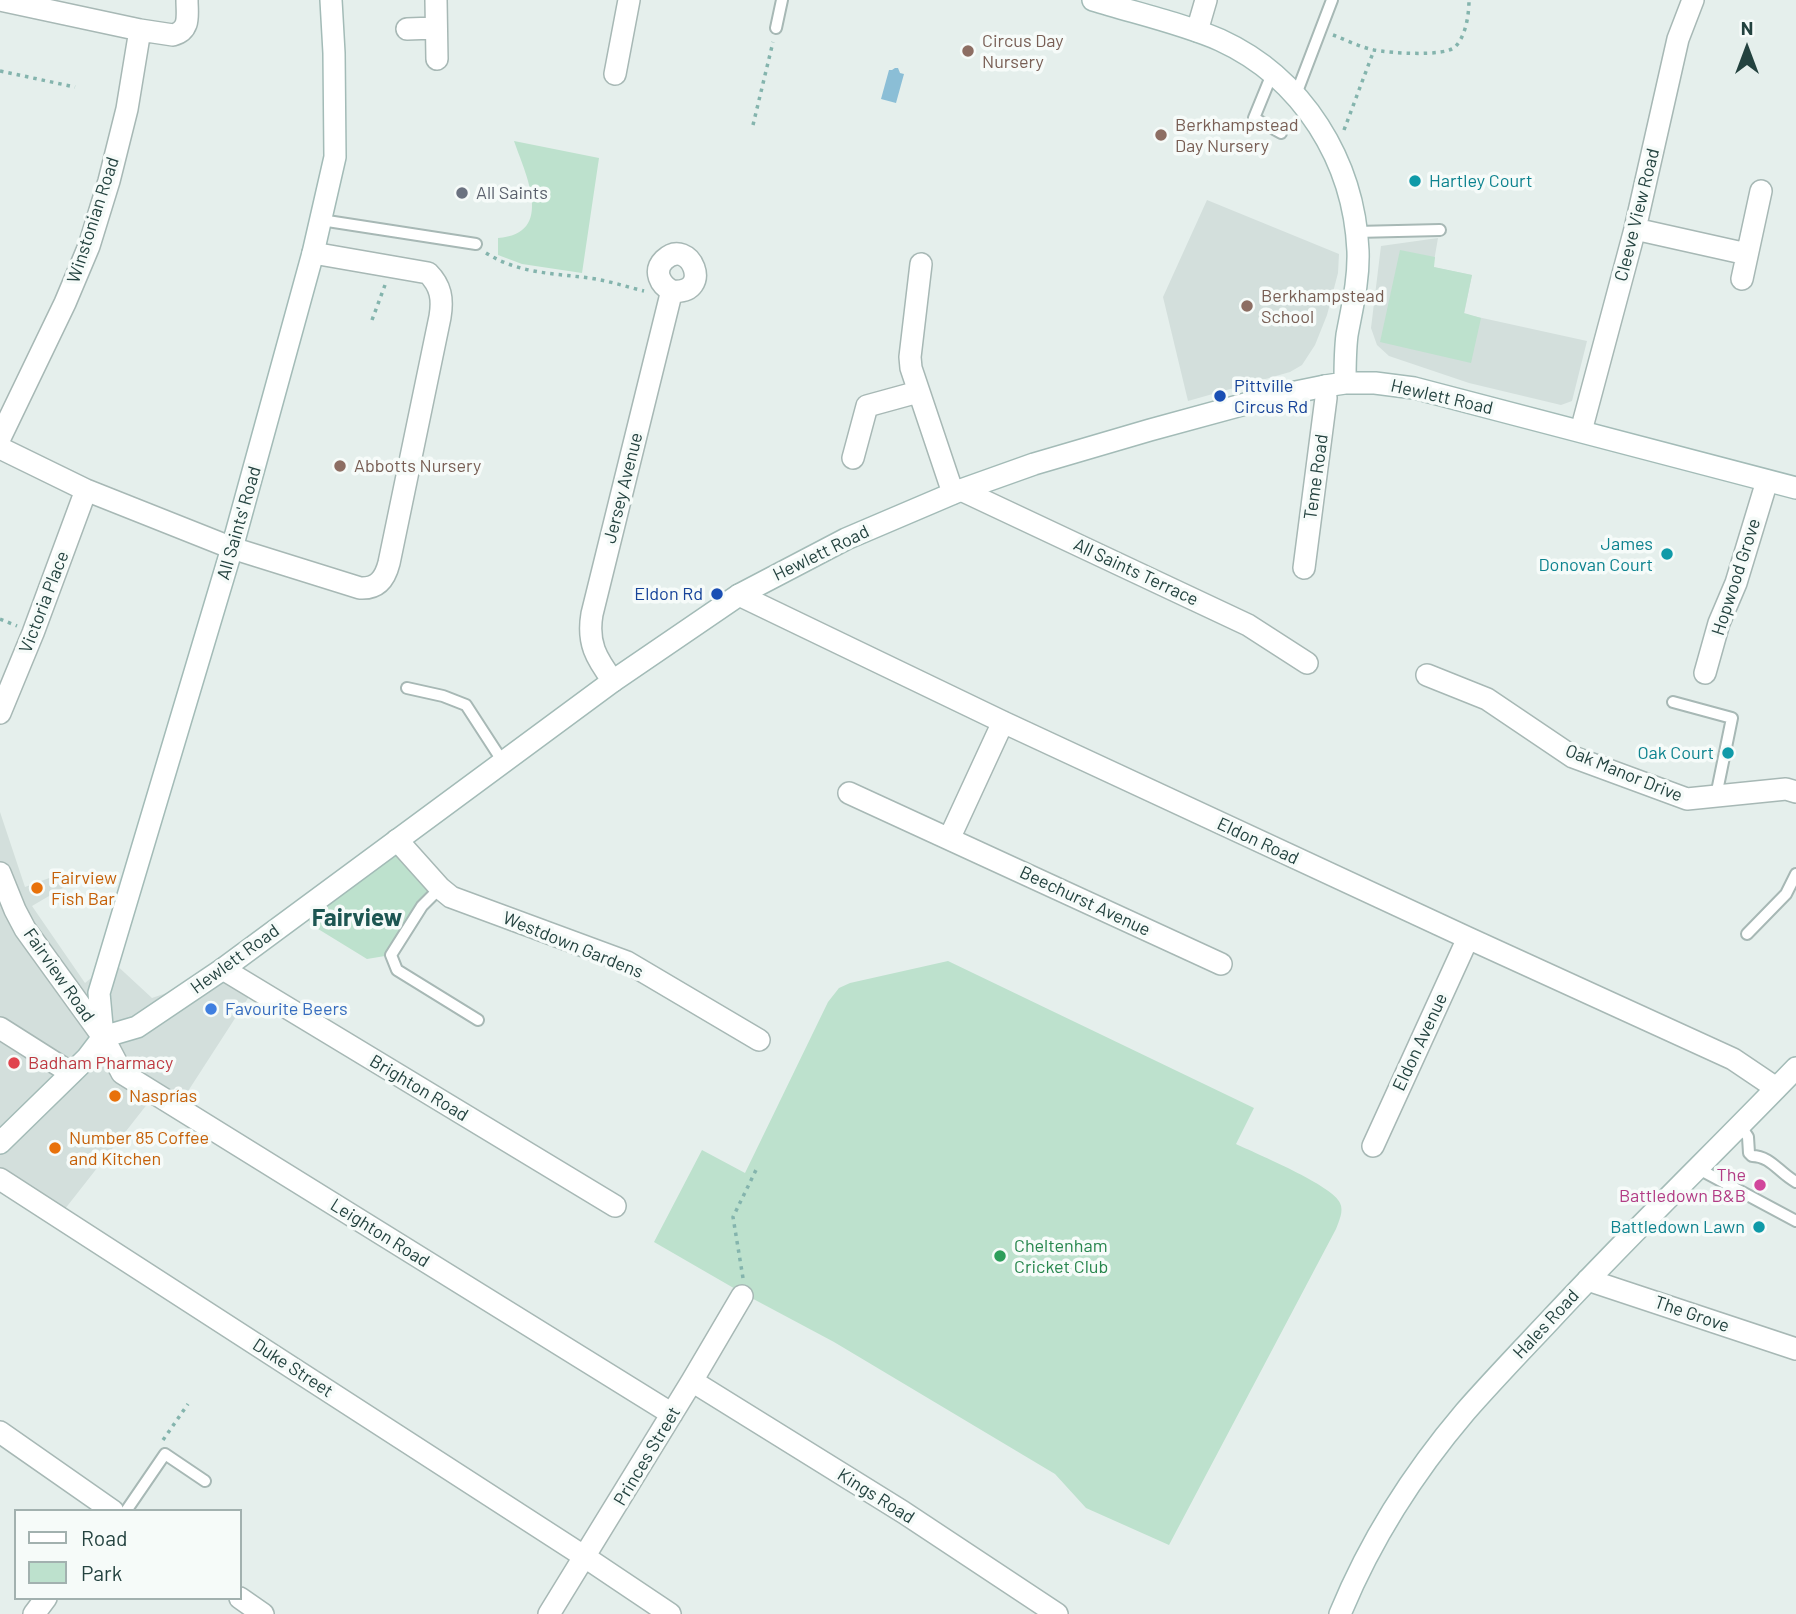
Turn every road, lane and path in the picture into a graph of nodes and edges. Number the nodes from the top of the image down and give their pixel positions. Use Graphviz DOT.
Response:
graph roads {
  1 [pos="0,0"];
  2 [pos="187,0"];
  3 [pos="331,0"];
  4 [pos="436,0"];
  5 [pos="629,0"];
  6 [pos="782,0"];
  7 [pos="1093,0"];
  8 [pos="1206,0"];
  9 [pos="1332,0"];
  10 [pos="1469,0"];
  11 [pos="1693,0"];
  12 [pos="435,28"];
  13 [pos="776,28"];
  14 [pos="407,29"];
  15 [pos="140,30"];
  16 [pos="1320,30"];
  17 [pos="1196,32"];
  18 [pos="1374,50"];
  19 [pos="437,59"];
  20 [pos="0,71"];
  21 [pos="615,74"];
  22 [pos="1272,74"];
  23 [pos="75,86"];
  24 [pos="1295,97"];
  25 [pos="754,125"];
  26 [pos="1281,133"];
  27 [pos="1335,154"];
  28 [pos="1761,191"];
  29 [pos="321,220"];
  30 [pos="1635,229"];
  31 [pos="1440,230"];
  32 [pos="1356,232"];
  33 [pos="476,244"];
  34 [pos="313,253"];
  35 [pos="1747,254"];
  36 [pos="921,264"];
  37 [pos="391,267"];
  38 [pos="1742,279"];
  39 [pos="671,295"];
  40 [pos="372,320"];
  41 [pos="1335,384"];
  42 [pos="918,392"];
  43 [pos="1581,431"];
  44 [pos="0,439"];
  45 [pos="0,448"];
  46 [pos="853,458"];
  47 [pos="1767,481"];
  48 [pos="1796,488"];
  49 [pos="86,490"];
  50 [pos="957,491"];
  51 [pos="232,548"];
  52 [pos="1304,568"];
  53 [pos="739,595"];
  54 [pos="1307,663"];
  55 [pos="1705,673"];
  56 [pos="1427,675"];
  57 [pos="613,681"];
  58 [pos="407,688"];
  59 [pos="1673,702"];
  60 [pos="0,713"];
  61 [pos="1003,722"];
  62 [pos="503,762"];
  63 [pos="1796,792"];
  64 [pos="849,793"];
  65 [pos="1716,796"];
  66 [pos="948,839"];
  67 [pos="397,840"];
  68 [pos="0,873"];
  69 [pos="1796,874"];
  70 [pos="440,888"];
  71 [pos="1747,934"];
  72 [pos="1468,939"];
  73 [pos="1221,964"];
  74 [pos="223,969"];
  75 [pos="478,1020"];
  76 [pos="0,1028"];
  77 [pos="103,1037"];
  78 [pos="759,1040"];
  79 [pos="1796,1068"];
  80 [pos="71,1073"];
  81 [pos="1776,1088"];
  82 [pos="1740,1125"];
  83 [pos="0,1143"];
  84 [pos="1373,1146"];
  85 [pos="1697,1168"];
  86 [pos="756,1170"];
  87 [pos="0,1179"];
  88 [pos="1796,1182"];
  89 [pos="615,1206"];
  90 [pos="1796,1221"];
  91 [pos="1588,1280"];
  92 [pos="742,1296"];
  93 [pos="1796,1349"];
  94 [pos="692,1381"];
  95 [pos="188,1404"];
  96 [pos="672,1414"];
  97 [pos="0,1432"];
  98 [pos="165,1454"];
  99 [pos="205,1481"];
  100 [pos="110,1509"];
  101 [pos="127,1509"];
  102 [pos="585,1557"];
  103 [pos="242,1599"];
  104 [pos="262,1614"];
  105 [pos="549,1614"];
  106 [pos="670,1614"];
  107 [pos="1057,1614"];
  108 [pos="1340,1614"];
  1 -- 15 [label="street"];
  2 -- 15 [label="street"];
  3 -- 29 [label="street, All Saints' Road"];
  4 -- 12 [label="street"];
  5 -- 21 [label="street"];
  6 -- 13 [label="lane"];
  7 -- 17 [label="street, Teme Road"];
  8 -- 17 [label="street"];
  9 -- 16 [label="lane"];
  10 -- 18 [label="path"];
  11 -- 30 [label="street, Cleeve View Road"];
  12 -- 14 [label="street"];
  12 -- 19 [label="street"];
  13 -- 25 [label="path"];
  15 -- 44 [label="street, Winstonian Road"];
  16 -- 18 [label="path"];
  16 -- 24 [label="lane"];
  17 -- 22 [label="street, Teme Road"];
  18 -- 27 [label="path"];
  20 -- 23 [label="path"];
  22 -- 24 [label="street, Teme Road"];
  22 -- 26 [label="lane"];
  24 -- 27 [label="street, Teme Road"];
  27 -- 32 [label="street, Teme Road"];
  28 -- 35 [label="street"];
  29 -- 33 [label="lane"];
  29 -- 34 [label="street, All Saints' Road"];
  30 -- 35 [label="street"];
  30 -- 43 [label="street, Cleeve View Road"];
  31 -- 32 [label="lane"];
  32 -- 41 [label="street, Teme Road"];
  33 -- 39 [label="path"];
  34 -- 37 [label="street"];
  34 -- 51 [label="street, All Saints' Road"];
  35 -- 38 [label="street"];
  36 -- 42 [label="street"];
  37 -- 40 [label="path"];
  37 -- 51 [label="street"];
  39 -- 57 [label="street, Jersey Avenue"];
  41 -- 43 [label="street, Hewlett Road"];
  41 -- 50 [label="street, Hewlett Road"];
  41 -- 52 [label="street, Teme Road"];
  42 -- 46 [label="street"];
  42 -- 50 [label="street"];
  43 -- 47 [label="street, Hewlett Road"];
  45 -- 49 [label="street"];
  47 -- 48 [label="street, Hewlett Road"];
  47 -- 55 [label="street, Hopwood Grove"];
  49 -- 51 [label="street"];
  49 -- 60 [label="street, Victoria Place"];
  50 -- 53 [label="street, Hewlett Road"];
  50 -- 54 [label="street, All Saints Terrace"];
  51 -- 77 [label="street, All Saints' Road"];
  53 -- 57 [label="street, Hewlett Road"];
  53 -- 61 [label="street, Eldon Road"];
  56 -- 65 [label="street, Oak Manor Drive"];
  57 -- 62 [label="street, Hewlett Road"];
  58 -- 62 [label="lane"];
  59 -- 65 [label="lane"];
  61 -- 66 [label="street"];
  61 -- 72 [label="street, Eldon Road"];
  62 -- 67 [label="street, Hewlett Road"];
  63 -- 65 [label="street, Oak Manor Drive"];
  64 -- 66 [label="street, Beechurst Avenue"];
  66 -- 73 [label="street, Beechurst Avenue"];
  67 -- 70 [label="street, Westdown Gardens"];
  67 -- 74 [label="street, Hewlett Road"];
  68 -- 77 [label="street, Fairview Road"];
  69 -- 71 [label="lane"];
  70 -- 75 [label="lane"];
  70 -- 78 [label="street, Westdown Gardens"];
  72 -- 81 [label="street, Eldon Road"];
  72 -- 84 [label="street, Eldon Avenue"];
  74 -- 77 [label="street, Hewlett Road"];
  74 -- 89 [label="street, Brighton Road"];
  76 -- 80 [label="street"];
  77 -- 80 [label="street"];
  77 -- 96 [label="street, Leighton Road"];
  79 -- 81 [label="street, Hales Road"];
  80 -- 83 [label="street"];
  81 -- 82 [label="street, Hales Road"];
  82 -- 85 [label="street, Hales Road"];
  82 -- 88 [label="lane"];
  85 -- 90 [label="lane"];
  85 -- 91 [label="street, Hales Road"];
  86 -- 92 [label="path"];
  87 -- 102 [label="street, Duke Street"];
  91 -- 93 [label="street, The Grove"];
  91 -- 108 [label="street, Hales Road"];
  92 -- 94 [label="street, Princes Street"];
  94 -- 96 [label="street, Princes Street"];
  94 -- 107 [label="street, Kings Road"];
  95 -- 98 [label="path"];
  96 -- 102 [label="street, Princes Street"];
  97 -- 100 [label="street"];
  98 -- 99 [label="lane"];
  98 -- 101 [label="lane"];
  102 -- 105 [label="street, Princes Street"];
  102 -- 106 [label="street, Duke Street"];
  103 -- 104 [label="street"];
}
